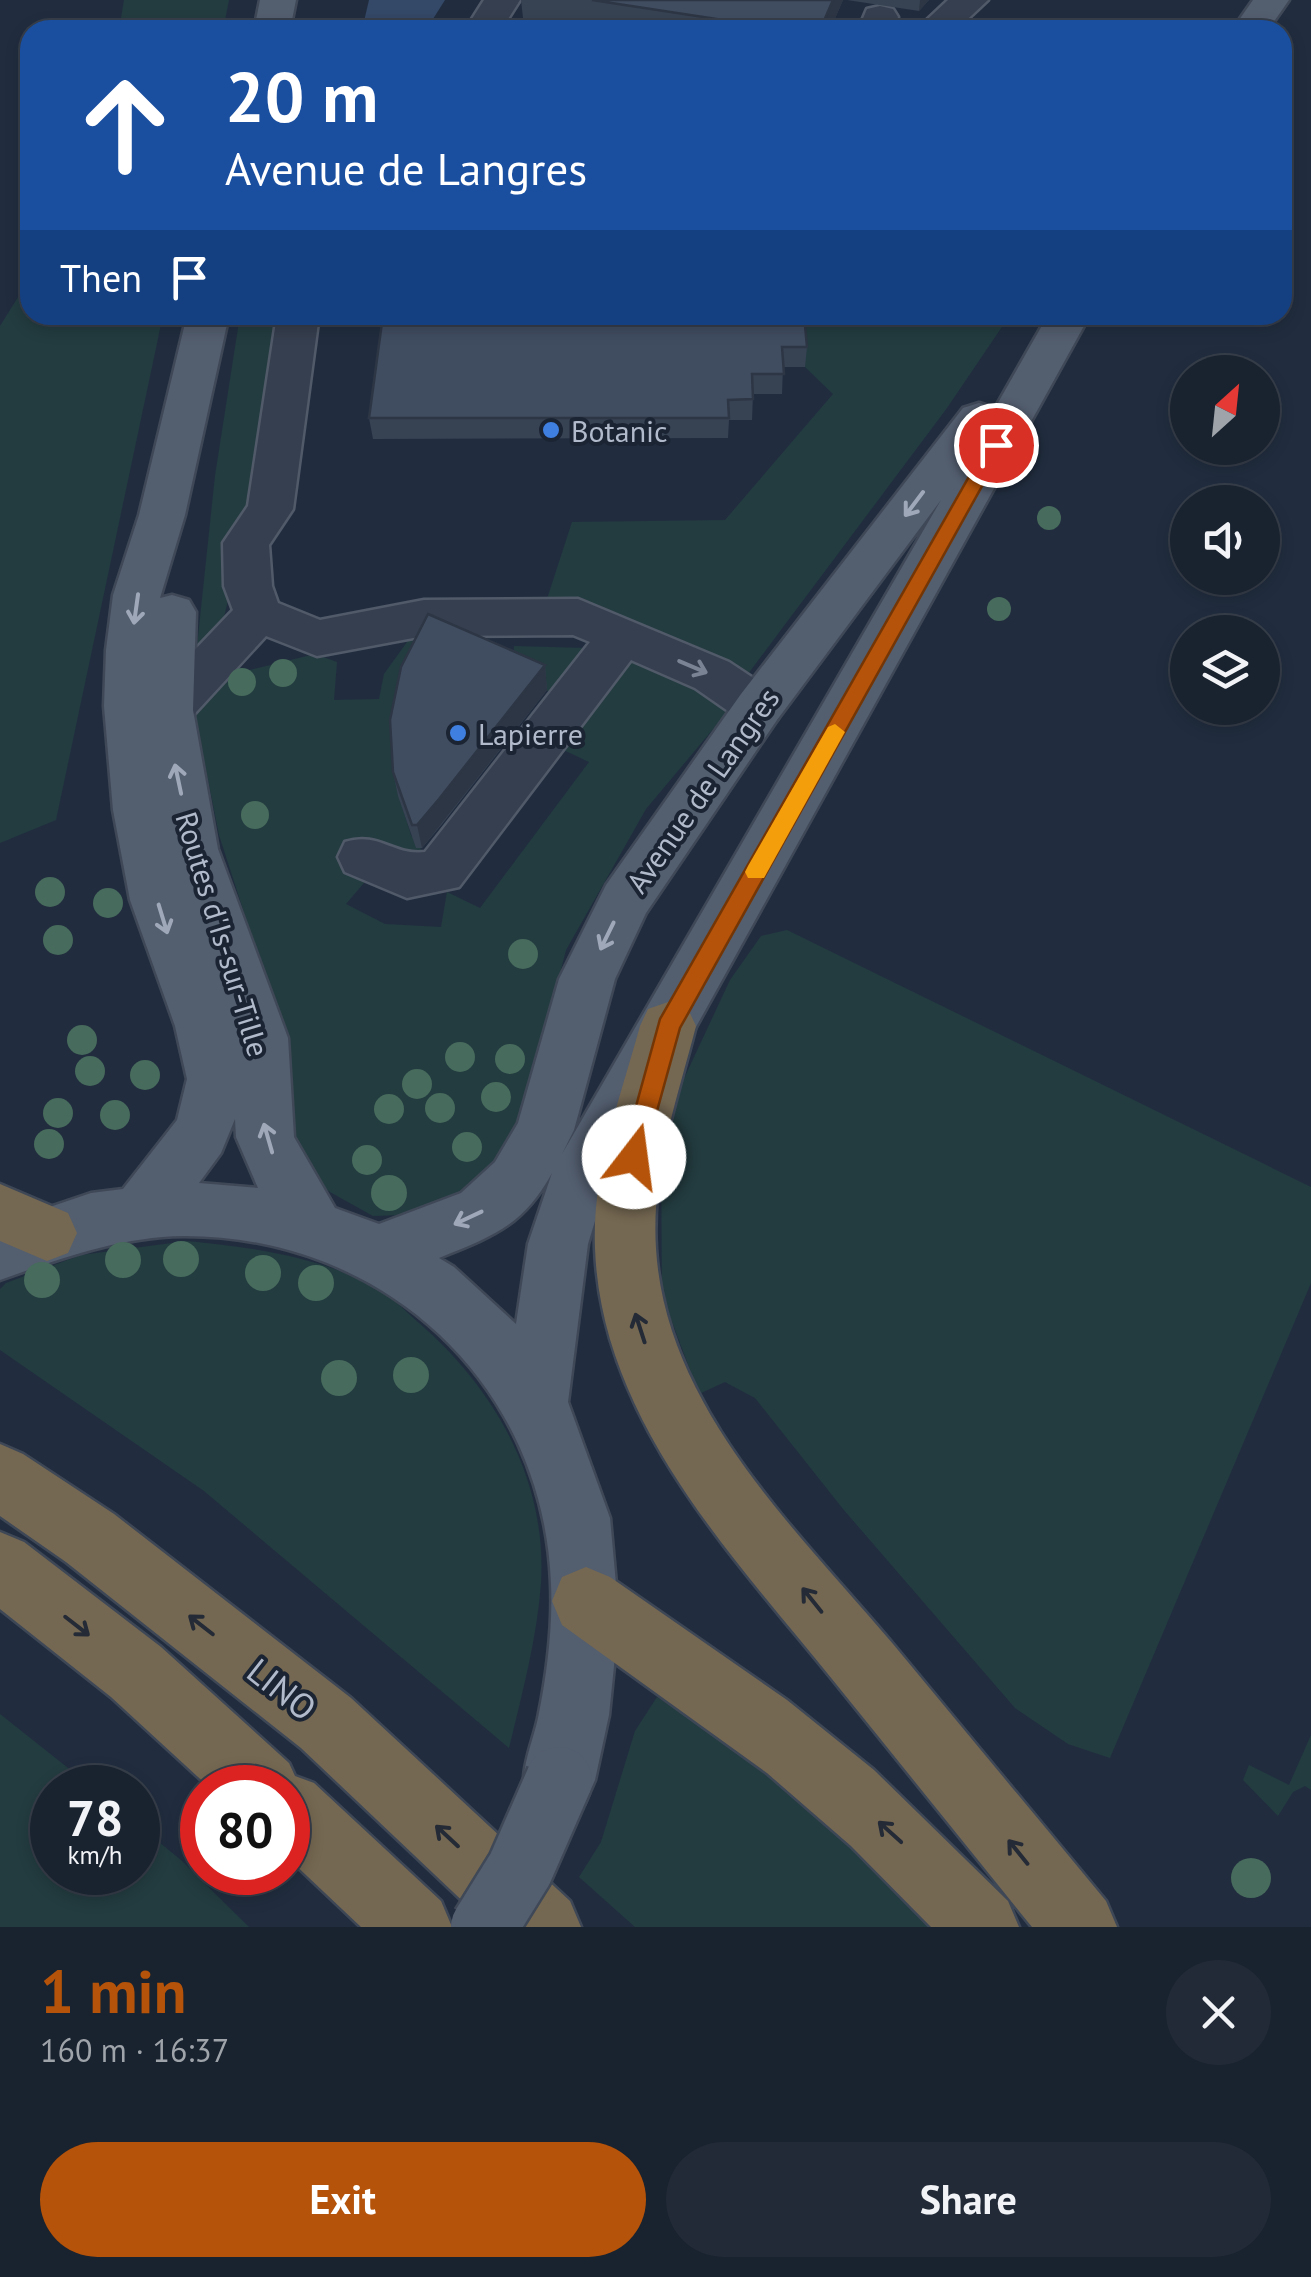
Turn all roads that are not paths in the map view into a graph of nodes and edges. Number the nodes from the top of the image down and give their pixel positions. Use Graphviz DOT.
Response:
graph roads {
  1 [pos="970,0"];
  2 [pos="946,20"];
  3 [pos="206,325"];
  4 [pos="297,325"];
  5 [pos="1050,325"];
  6 [pos="1062,325"];
  7 [pos="162,515"];
  8 [pos="258,614"];
  9 [pos="622,636"];
  10 [pos="759,707"];
  11 [pos="168,710"];
  12 [pos="364,857"];
  13 [pos="668,1026"];
  14 [pos="142,1211"];
  15 [pos="312,1224"];
  16 [pos="16,1232"];
  17 [pos="380,1252"];
  18 [pos="536,1406"];
  19 [pos="0,1476"];
  20 [pos="0,1566"];
  21 [pos="586,1600"];
  22 [pos="239,1765"];
  23 [pos="310,1829"];
  24 [pos="415,1927"];
  25 [pos="484,1927"];
  26 [pos="544,1927"];
  27 [pos="982,1927"];
  28 [pos="1080,1927"];
  1 -- 2 [label="lane"];
  3 -- 7 [label="main road, Routes d'Is-sur-Tille"];
  4 -- 8 [label="lane"];
  5 -- 10 [label="main road, Avenue de Langres, one-way"];
  6 -- 13 [label="main road"];
  7 -- 11 [label="main road, Routes d'Is-sur-Tille"];
  7 -- 14 [label="main road, Routes d'Is-sur-Tille, one-way"];
  8 -- 9 [label="lane"];
  8 -- 11 [label="lane"];
  9 -- 10 [label="lane, one-way"];
  9 -- 12 [label="lane"];
  10 -- 17 [label="main road, Avenue de Langres, one-way"];
  15 -- 11 [label="main road, Routes d'Is-sur-Tille, one-way"];
  13 -- 18 [label="main road"];
  28 -- 13 [label="highway, one-way"];
  14 -- 15 [label="main road"];
  14 -- 16 [label="main road"];
  15 -- 17 [label="main road"];
  17 -- 18 [label="main road"];
  18 -- 21 [label="main road"];
  26 -- 19 [label="highway, LINO, one-way"];
  20 -- 22 [label="highway, one-way"];
  21 -- 25 [label="main road, bridge"];
  27 -- 21 [label="highway, one-way"];
  23 -- 24 [label="highway"];
}
